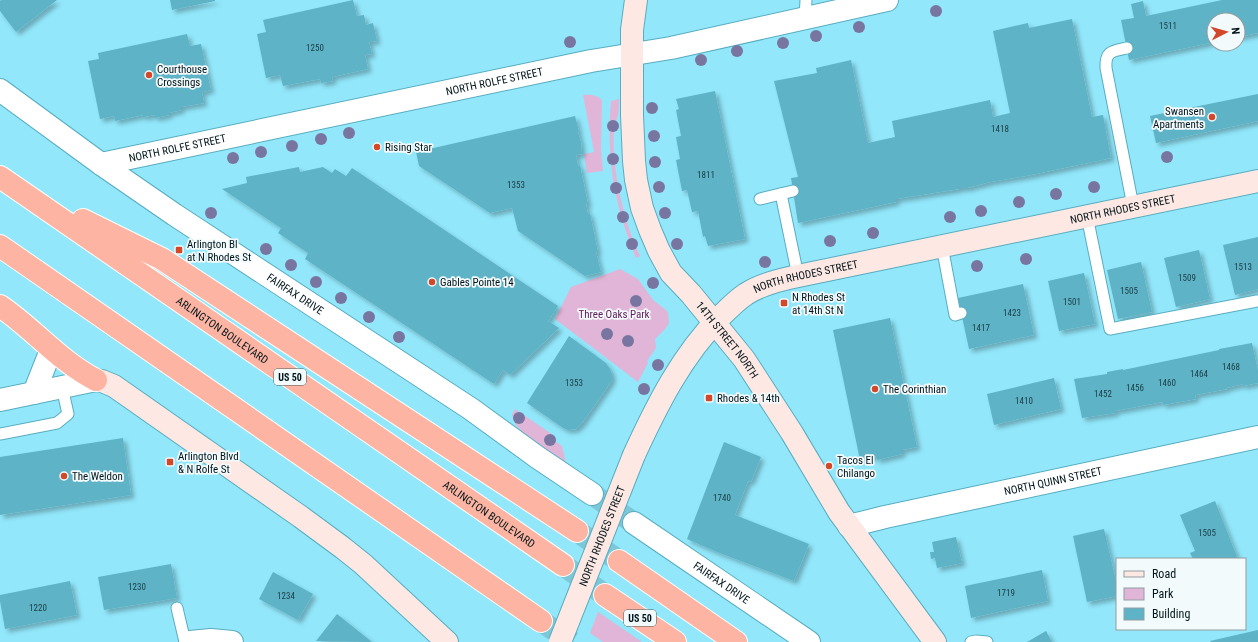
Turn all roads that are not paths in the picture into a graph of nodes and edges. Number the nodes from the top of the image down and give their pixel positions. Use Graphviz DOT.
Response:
graph roads {
  1 [pos="636,0"];
  2 [pos="883,0"];
  3 [pos="805,9"];
  4 [pos="1127,48"];
  5 [pos="632,55"];
  6 [pos="0,90"];
  7 [pos="101,164"];
  8 [pos="1258,181"];
  9 [pos="8,182"];
  10 [pos="793,192"];
  11 [pos="781,194"];
  12 [pos="760,198"];
  13 [pos="1133,206"];
  14 [pos="1087,216"];
  15 [pos="0,246"];
  16 [pos="942,246"];
  17 [pos="798,276"];
  18 [pos="1257,301"];
  19 [pos="0,306"];
  20 [pos="961,313"];
  21 [pos="715,323"];
  22 [pos="51,350"];
  23 [pos="96,380"];
  24 [pos="62,387"];
  25 [pos="34,393"];
  26 [pos="0,400"];
  27 [pos="0,434"];
  28 [pos="1258,438"];
  29 [pos="592,494"];
  30 [pos="634,523"];
  31 [pos="849,526"];
  32 [pos="577,531"];
  33 [pos="619,561"];
  34 [pos="563,565"];
  35 [pos="605,595"];
  36 [pos="177,608"];
  37 [pos="541,621"];
  38 [pos="185,642"];
  39 [pos="190,642"];
  40 [pos="232,642"];
  41 [pos="447,642"];
  42 [pos="560,642"];
  43 [pos="674,642"];
  44 [pos="736,642"];
  45 [pos="809,642"];
  46 [pos="935,642"];
  47 [pos="971,642"];
  48 [pos="987,642"];
  1 -- 5 [label="street, 14TH STREET NORTH"];
  2 -- 3 [label="street, NORTH ROLFE STREET"];
  3 -- 5 [label="street, NORTH ROLFE STREET"];
  4 -- 13 [label="lane"];
  5 -- 7 [label="street, NORTH ROLFE STREET"];
  5 -- 21 [label="street, 14TH STREET NORTH"];
  6 -- 7 [label="street, FAIRFAX DRIVE"];
  7 -- 29 [label="street, FAIRFAX DRIVE"];
  8 -- 13 [label="street, NORTH RHODES STREET"];
  9 -- 32 [label="highway"];
  9 -- 34 [label="highway, ARLINGTON BOULEVARD / US 50"];
  10 -- 11 [label="lane"];
  11 -- 12 [label="lane"];
  11 -- 17 [label="lane"];
  13 -- 14 [label="street, NORTH RHODES STREET"];
  14 -- 16 [label="street, NORTH RHODES STREET"];
  14 -- 18 [label="lane"];
  15 -- 37 [label="highway"];
  16 -- 17 [label="street, NORTH RHODES STREET"];
  16 -- 20 [label="lane"];
  17 -- 21 [label="street, NORTH RHODES STREET"];
  19 -- 22 [label="highway"];
  21 -- 31 [label="street, 14TH STREET NORTH"];
  21 -- 42 [label="street, NORTH RHODES STREET, bridge"];
  22 -- 23 [label="highway"];
  22 -- 25 [label="street"];
  23 -- 24 [label="street"];
  23 -- 41 [label="street"];
  24 -- 25 [label="street"];
  24 -- 27 [label="lane"];
  25 -- 26 [label="street"];
  28 -- 31 [label="street, NORTH QUINN STREET"];
  30 -- 45 [label="street, FAIRFAX DRIVE"];
  31 -- 46 [label="street, 14TH STREET NORTH"];
  33 -- 44 [label="highway"];
  35 -- 43 [label="highway, US 50"];
  36 -- 38 [label="lane"];
  39 -- 40 [label="street"];
  47 -- 48 [label="lane"];
}
